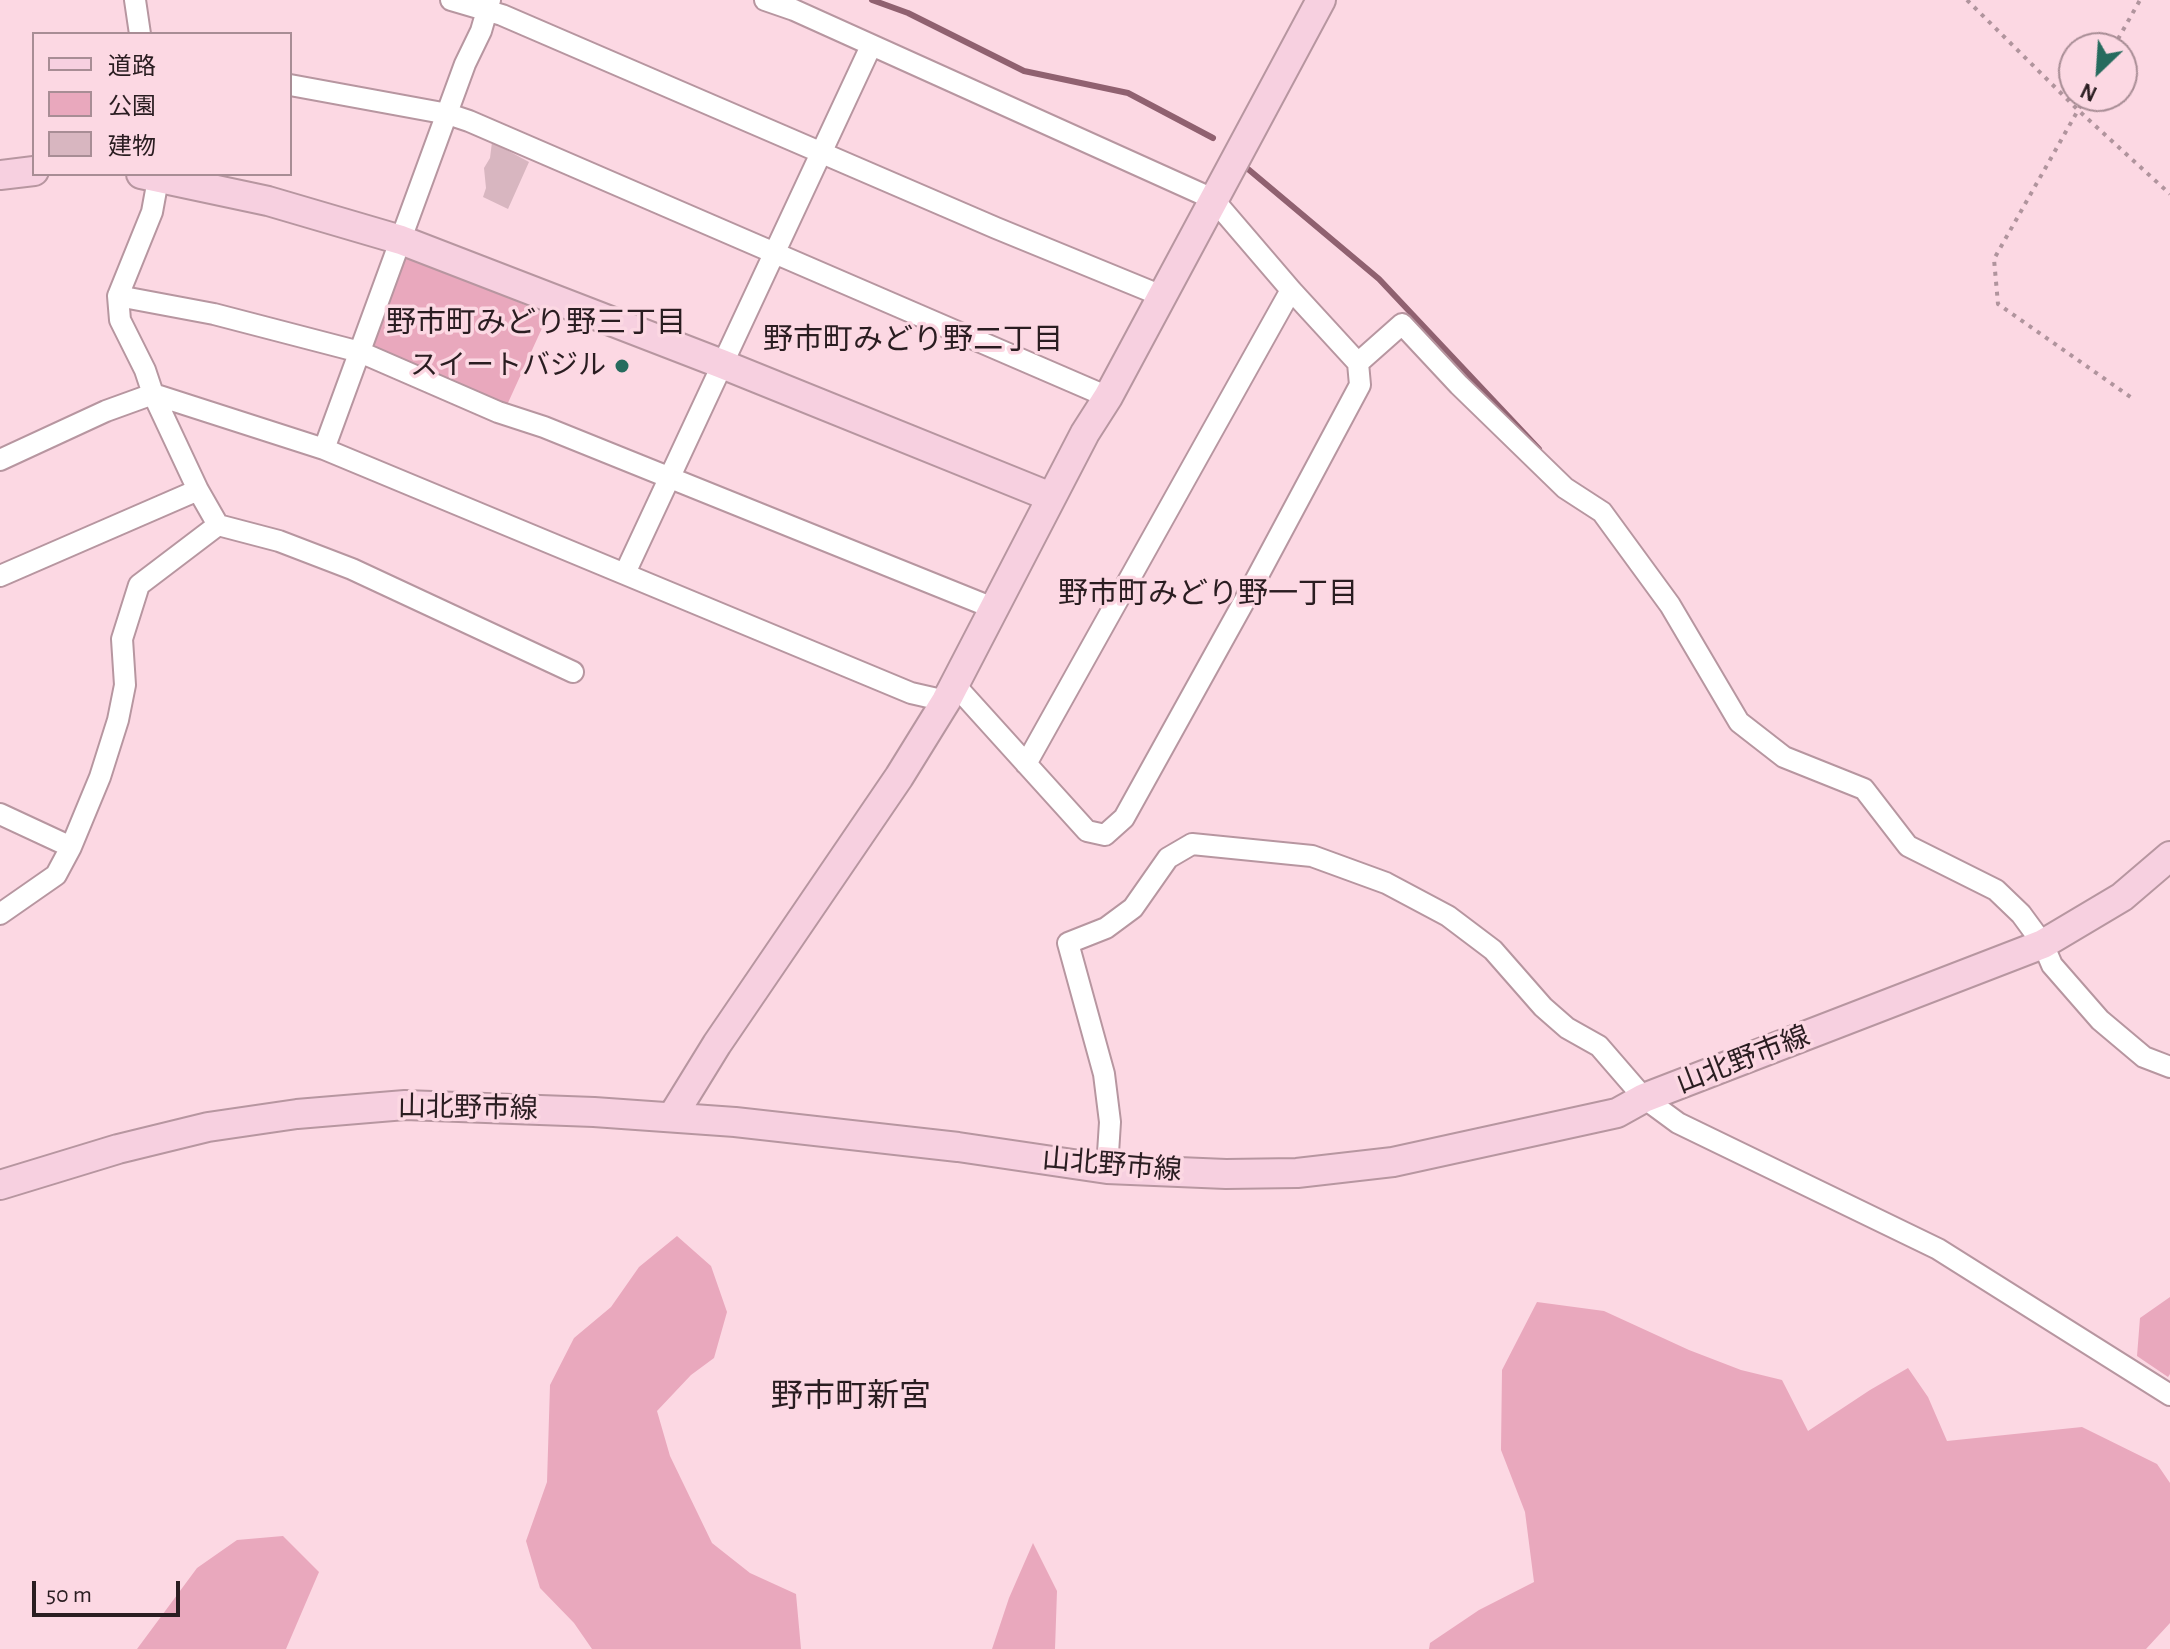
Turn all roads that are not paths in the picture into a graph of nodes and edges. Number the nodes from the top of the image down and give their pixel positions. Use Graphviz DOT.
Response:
graph roads {
  1 [pos="135,0"];
  2 [pos="451,0"];
  3 [pos="765,0"];
  4 [pos="1321,0"];
  5 [pos="488,5"];
  6 [pos="140,32"];
  7 [pos="871,46"];
  8 [pos="292,85"];
  9 [pos="448,114"];
  10 [pos="822,151"];
  11 [pos="32,171"];
  12 [pos="0,175"];
  13 [pos="153,176"];
  14 [pos="157,176"];
  15 [pos="1213,199"];
  16 [pos="401,240"];
  17 [pos="775,252"];
  18 [pos="1291,290"];
  19 [pos="118,296"];
  20 [pos="1162,296"];
  21 [pos="360,352"];
  22 [pos="1358,363"];
  23 [pos="722,364"];
  24 [pos="153,394"];
  25 [pos="1108,397"];
  26 [pos="324,449"];
  27 [pos="0,460"];
  28 [pos="671,478"];
  29 [pos="198,490"];
  30 [pos="1051,497"];
  31 [pos="218,525"];
  32 [pos="625,573"];
  33 [pos="0,576"];
  34 [pos="993,608"];
  35 [pos="573,672"];
  36 [pos="950,693"];
  37 [pos="1026,764"];
  38 [pos="0,814"];
  39 [pos="71,847"];
  40 [pos="2170,856"];
  41 [pos="0,914"];
  42 [pos="2043,944"];
  43 [pos="2170,1067"];
  44 [pos="1644,1098"];
  45 [pos="672,1117"];
  46 [pos="1107,1169"];
  47 [pos="0,1185"];
  48 [pos="2170,1395"];
  1 -- 6 [label="street"];
  2 -- 5 [label="street"];
  3 -- 7 [label="street"];
  4 -- 15 [label="street"];
  5 -- 9 [label="street"];
  5 -- 10 [label="street"];
  7 -- 10 [label="street"];
  7 -- 15 [label="street"];
  8 -- 9 [label="street"];
  9 -- 16 [label="street"];
  9 -- 17 [label="street"];
  10 -- 17 [label="street"];
  10 -- 20 [label="street"];
  11 -- 12 [label="street"];
  13 -- 19 [label="street"];
  14 -- 16 [label="street"];
  15 -- 18 [label="street"];
  15 -- 20 [label="street"];
  16 -- 21 [label="street"];
  16 -- 23 [label="street"];
  17 -- 23 [label="street"];
  17 -- 25 [label="street"];
  18 -- 22 [label="street"];
  18 -- 37 [label="street"];
  19 -- 21 [label="street"];
  19 -- 24 [label="street"];
  20 -- 25 [label="street"];
  21 -- 26 [label="street"];
  21 -- 28 [label="street"];
  22 -- 37 [label="street"];
  22 -- 42 [label="street"];
  23 -- 28 [label="street"];
  23 -- 30 [label="street"];
  24 -- 26 [label="street"];
  24 -- 27 [label="street"];
  24 -- 29 [label="street"];
  25 -- 30 [label="street"];
  26 -- 32 [label="street"];
  28 -- 32 [label="street"];
  28 -- 34 [label="street"];
  29 -- 31 [label="street"];
  29 -- 33 [label="street"];
  30 -- 34 [label="street"];
  31 -- 35 [label="street"];
  31 -- 39 [label="street"];
  32 -- 36 [label="street"];
  34 -- 36 [label="street"];
  36 -- 37 [label="street"];
  36 -- 45 [label="street"];
  38 -- 39 [label="street"];
  39 -- 41 [label="street"];
  40 -- 42 [label="street, 山北野市線"];
  42 -- 43 [label="street"];
  42 -- 44 [label="street, 山北野市線"];
  44 -- 46 [label="street, 山北野市線"];
  44 -- 46 [label="street"];
  44 -- 48 [label="street"];
  45 -- 46 [label="street, 山北野市線"];
  45 -- 47 [label="street, 山北野市線"];
}
